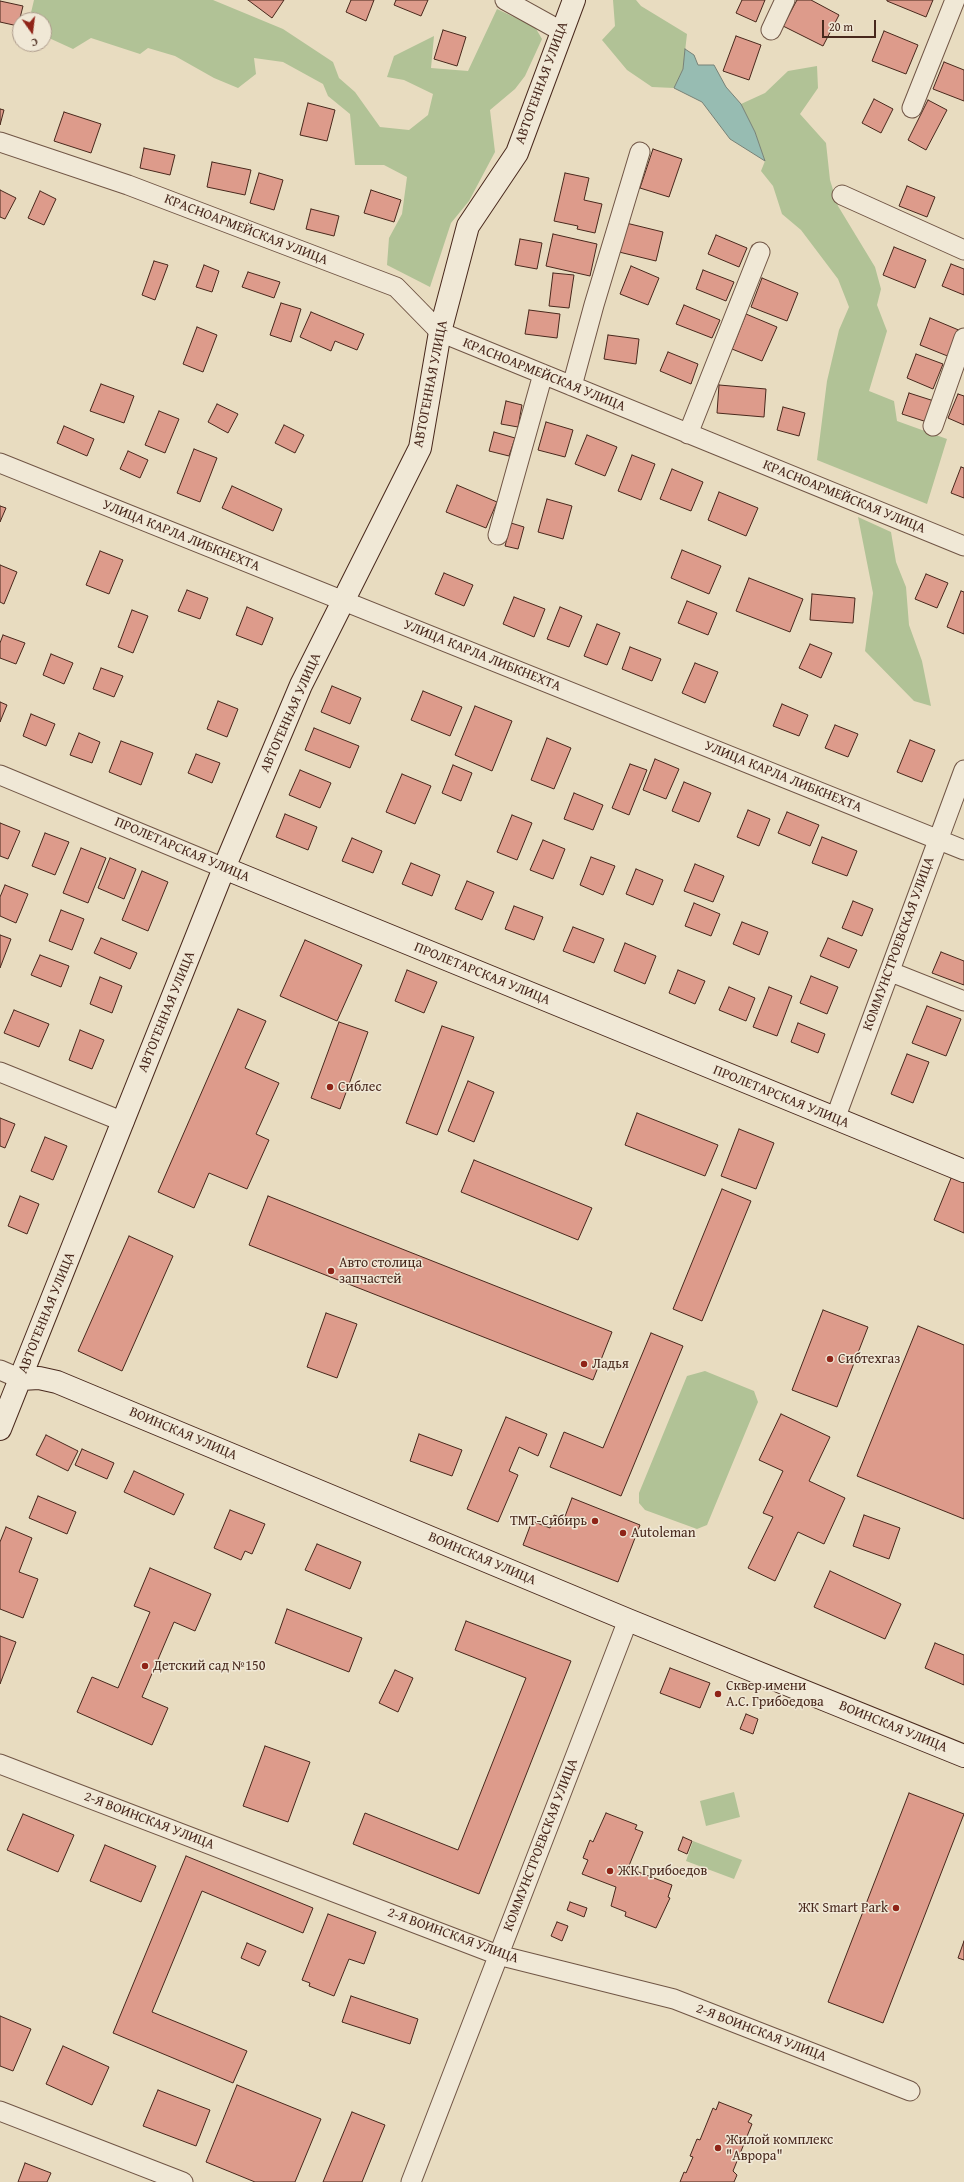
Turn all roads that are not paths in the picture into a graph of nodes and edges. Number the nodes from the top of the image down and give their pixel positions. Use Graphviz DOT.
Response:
graph roads {
  1 [pos="505,0"];
  2 [pos="574,0"];
  3 [pos="785,0"];
  4 [pos="955,0"];
  5 [pos="771,30"];
  6 [pos="561,31"];
  7 [pos="912,108"];
  8 [pos="0,142"];
  9 [pos="640,152"];
  10 [pos="842,195"];
  11 [pos="964,250"];
  12 [pos="760,252"];
  13 [pos="440,332"];
  14 [pos="964,338"];
  15 [pos="543,374"];
  16 [pos="572,386"];
  17 [pos="934,426"];
  18 [pos="688,434"];
  19 [pos="0,463"];
  20 [pos="498,535"];
  21 [pos="964,546"];
  22 [pos="343,600"];
  23 [pos="964,770"];
  24 [pos="0,775"];
  25 [pos="937,839"];
  26 [pos="964,850"];
  27 [pos="224,868"];
  28 [pos="891,972"];
  29 [pos="964,1001"];
  30 [pos="0,1072"];
  31 [pos="835,1119"];
  32 [pos="124,1122"];
  33 [pos="964,1171"];
  34 [pos="0,1370"];
  35 [pos="21,1379"];
  36 [pos="0,1429"];
  37 [pos="628,1620"];
  38 [pos="964,1756"];
  39 [pos="0,1764"];
  40 [pos="498,1955"];
  41 [pos="910,2091"];
  42 [pos="0,2111"];
  43 [pos="174,2180"];
  44 [pos="411,2182"];
  1 -- 6 [label="street"];
  2 -- 6 [label="street, АВТОГЕННАЯ УЛИЦА"];
  3 -- 5 [label="street"];
  4 -- 7 [label="street"];
  6 -- 13 [label="street, АВТОГЕННАЯ УЛИЦА"];
  8 -- 13 [label="street, КРАСНОАРМЕЙСКАЯ УЛИЦА"];
  9 -- 16 [label="street"];
  10 -- 11 [label="street"];
  12 -- 18 [label="street"];
  13 -- 15 [label="street, КРАСНОАРМЕЙСКАЯ УЛИЦА"];
  13 -- 22 [label="street, АВТОГЕННАЯ УЛИЦА"];
  14 -- 17 [label="street"];
  15 -- 16 [label="street, КРАСНОАРМЕЙСКАЯ УЛИЦА"];
  15 -- 20 [label="street"];
  16 -- 18 [label="street, КРАСНОАРМЕЙСКАЯ УЛИЦА"];
  18 -- 21 [label="street, КРАСНОАРМЕЙСКАЯ УЛИЦА"];
  19 -- 22 [label="street, УЛИЦА КАРЛА ЛИБКНЕХТА"];
  22 -- 25 [label="street, УЛИЦА КАРЛА ЛИБКНЕХТА"];
  22 -- 27 [label="street, АВТОГЕННАЯ УЛИЦА"];
  23 -- 25 [label="street, КОММУНСТРОЕВСКАЯ УЛИЦА"];
  24 -- 27 [label="street, ПРОЛЕТАРСКАЯ УЛИЦА"];
  25 -- 26 [label="street, УЛИЦА КАРЛА ЛИБКНЕХТА"];
  25 -- 28 [label="street, КОММУНСТРОЕВСКАЯ УЛИЦА"];
  27 -- 31 [label="street, ПРОЛЕТАРСКАЯ УЛИЦА"];
  27 -- 32 [label="street, АВТОГЕННАЯ УЛИЦА"];
  28 -- 29 [label="street"];
  28 -- 31 [label="street, КОММУНСТРОЕВСКАЯ УЛИЦА"];
  30 -- 32 [label="street"];
  31 -- 33 [label="street, ПРОЛЕТАРСКАЯ УЛИЦА"];
  32 -- 35 [label="street, АВТОГЕННАЯ УЛИЦА"];
  34 -- 35 [label="street, ВОИНСКАЯ УЛИЦА"];
  35 -- 36 [label="street, АВТОГЕННАЯ УЛИЦА"];
  35 -- 37 [label="street, ВОИНСКАЯ УЛИЦА"];
  37 -- 38 [label="street, ВОИНСКАЯ УЛИЦА"];
  37 -- 40 [label="street, КОММУНСТРОЕВСКАЯ УЛИЦА"];
  39 -- 40 [label="street, 2-Я ВОИНСКАЯ УЛИЦА"];
  40 -- 41 [label="street, 2-Я ВОИНСКАЯ УЛИЦА"];
  40 -- 44 [label="street, КОММУНСТРОЕВСКАЯ УЛИЦА"];
  42 -- 43 [label="street"];
}
